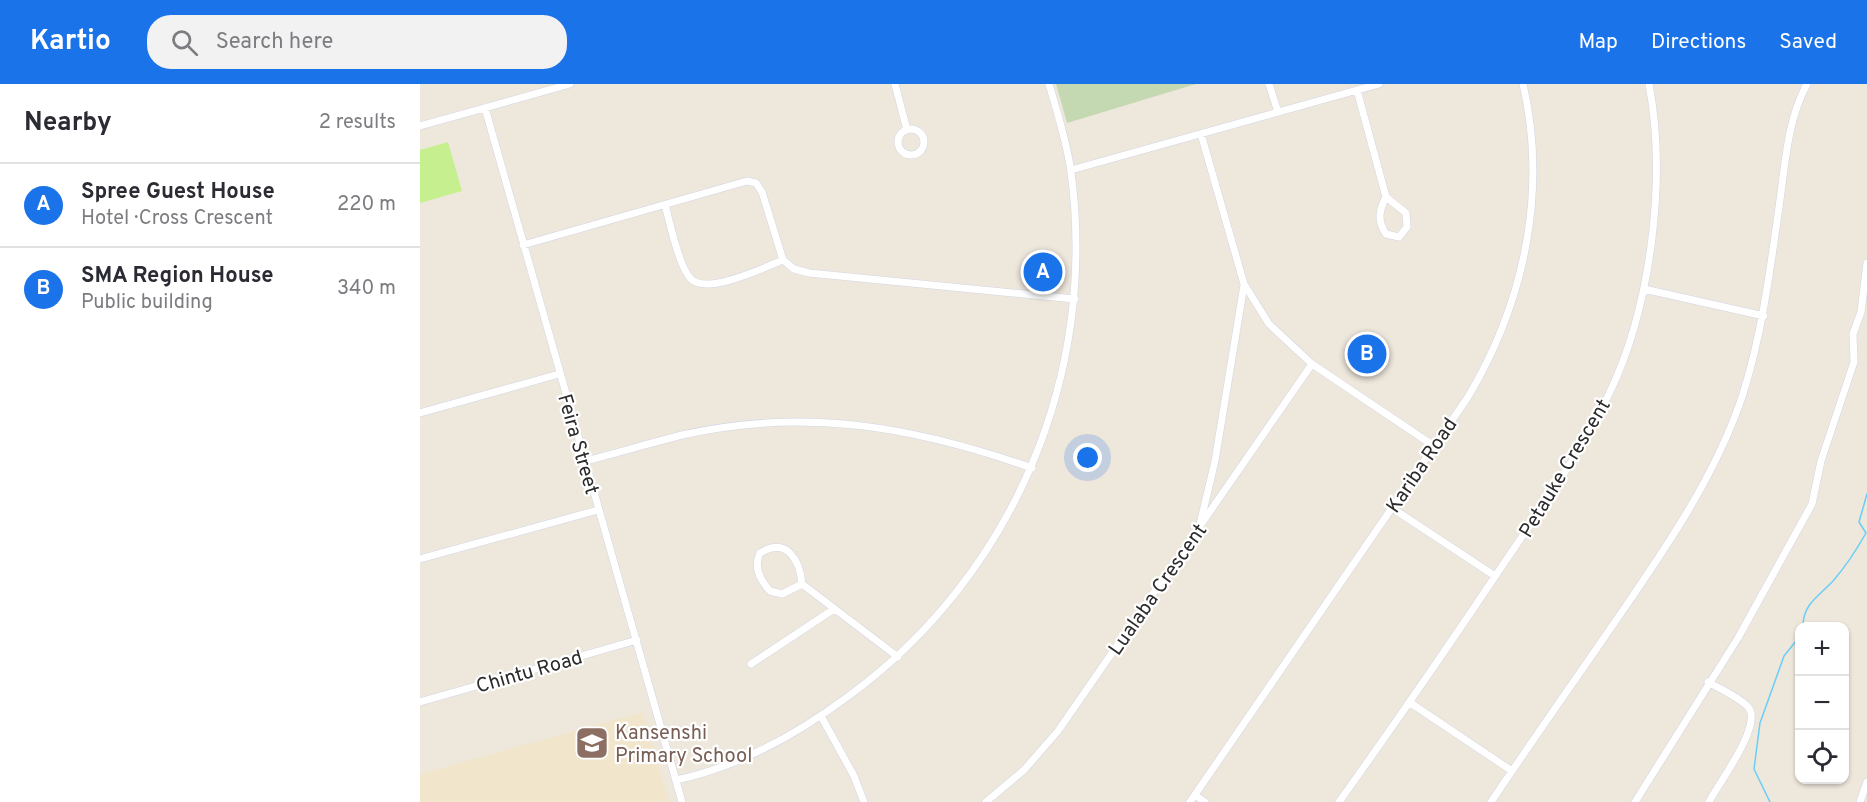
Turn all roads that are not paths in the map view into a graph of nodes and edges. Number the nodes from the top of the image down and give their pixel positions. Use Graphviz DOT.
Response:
graph roads {
  1 [pos="570,84"];
  2 [pos="895,84"];
  3 [pos="1049,84"];
  4 [pos="1269,84"];
  5 [pos="1379,84"];
  6 [pos="1523,84"];
  7 [pos="1649,84"];
  8 [pos="1807,84"];
  9 [pos="1357,90"];
  10 [pos="485,108"];
  11 [pos="1278,112"];
  12 [pos="420,126"];
  13 [pos="907,130"];
  14 [pos="1201,134"];
  15 [pos="1071,170"];
  16 [pos="1386,197"];
  17 [pos="665,205"];
  18 [pos="523,245"];
  19 [pos="783,260"];
  20 [pos="1867,263"];
  21 [pos="1244,284"];
  22 [pos="1644,289"];
  23 [pos="1075,299"];
  24 [pos="1764,316"];
  25 [pos="1312,364"];
  26 [pos="559,374"];
  27 [pos="420,413"];
  28 [pos="1434,446"];
  29 [pos="585,461"];
  30 [pos="1032,468"];
  31 [pos="1209,490"];
  32 [pos="1221,496"];
  33 [pos="1392,508"];
  34 [pos="598,510"];
  35 [pos="1198,530"];
  36 [pos="420,559"];
  37 [pos="1495,576"];
  38 [pos="802,584"];
  39 [pos="834,609"];
  40 [pos="637,640"];
  41 [pos="898,657"];
  42 [pos="751,664"];
  43 [pos="1708,682"];
  44 [pos="420,702"];
  45 [pos="1409,702"];
  46 [pos="821,716"];
  47 [pos="1512,771"];
  48 [pos="676,780"];
  49 [pos="1867,782"];
  50 [pos="1192,799"];
  51 [pos="682,802"];
  52 [pos="864,802"];
  53 [pos="986,802"];
  54 [pos="1205,802"];
  55 [pos="1339,802"];
  56 [pos="1491,802"];
  57 [pos="1635,802"];
  58 [pos="1709,802"];
  59 [pos="1860,802"];
  1 -- 10 [label="street"];
  2 -- 13 [label="street"];
  3 -- 15 [label="street"];
  4 -- 11 [label="street"];
  5 -- 9 [label="street"];
  6 -- 28 [label="street, Kariba Road"];
  7 -- 22 [label="street, Petauke Crescent"];
  8 -- 24 [label="street"];
  9 -- 11 [label="street"];
  9 -- 16 [label="street"];
  10 -- 12 [label="street"];
  10 -- 18 [label="street, Feira Street"];
  11 -- 14 [label="street"];
  14 -- 15 [label="street"];
  14 -- 21 [label="street"];
  15 -- 23 [label="street"];
  16 -- 16 [label="street"];
  17 -- 18 [label="street"];
  17 -- 19 [label="street"];
  17 -- 19 [label="street"];
  18 -- 26 [label="street, Feira Street"];
  19 -- 23 [label="street"];
  20 -- 43 [label="street"];
  21 -- 25 [label="street"];
  21 -- 31 [label="street"];
  22 -- 24 [label="street"];
  22 -- 37 [label="street, Petauke Crescent"];
  23 -- 30 [label="street"];
  24 -- 47 [label="street"];
  25 -- 28 [label="street"];
  25 -- 32 [label="street, Lualaba Crescent"];
  26 -- 27 [label="street"];
  26 -- 29 [label="street, Feira Street"];
  28 -- 33 [label="street, Kariba Road"];
  29 -- 30 [label="street"];
  29 -- 34 [label="street, Feira Street"];
  30 -- 41 [label="street"];
  31 -- 32 [label="street"];
  31 -- 35 [label="street"];
  32 -- 35 [label="street, Lualaba Crescent"];
  33 -- 37 [label="street"];
  33 -- 50 [label="street, Kariba Road"];
  34 -- 36 [label="street"];
  34 -- 40 [label="street, Feira Street"];
  35 -- 53 [label="street, Lualaba Crescent"];
  37 -- 45 [label="street, Petauke Crescent"];
  38 -- 38 [label="street"];
  38 -- 39 [label="street"];
  39 -- 41 [label="street"];
  39 -- 42 [label="street"];
  40 -- 44 [label="street, Chintu Road"];
  40 -- 48 [label="street, Feira Street"];
  41 -- 46 [label="street"];
  43 -- 57 [label="street"];
  43 -- 58 [label="street"];
  45 -- 47 [label="street"];
  45 -- 55 [label="street, Petauke Crescent"];
  46 -- 48 [label="street"];
  46 -- 52 [label="street"];
  47 -- 56 [label="street"];
  48 -- 51 [label="street, Feira Street"];
  49 -- 59 [label="street"];
  50 -- 54 [label="street"];
}
